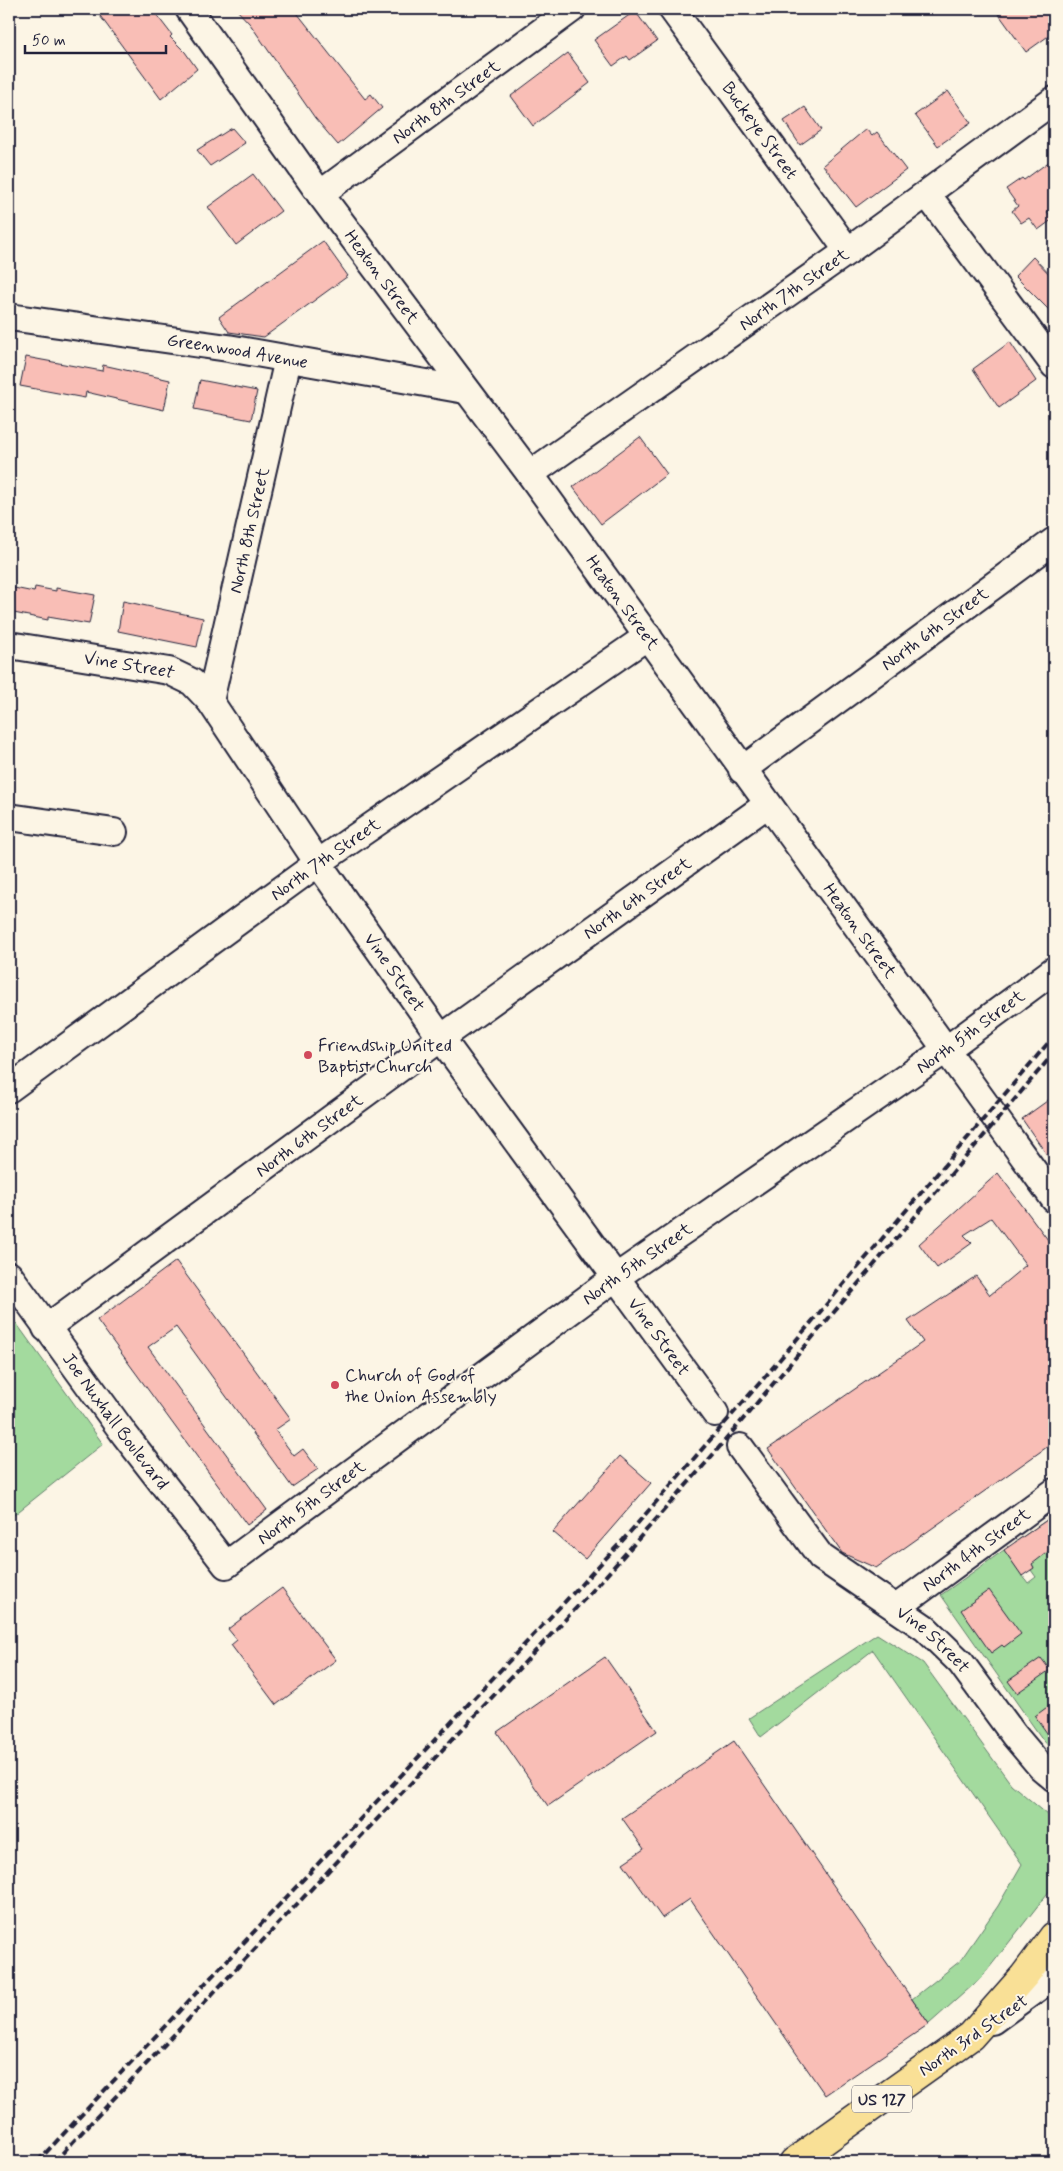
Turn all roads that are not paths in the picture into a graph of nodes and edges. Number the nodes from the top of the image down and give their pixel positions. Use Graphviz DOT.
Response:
graph roads {
  1 [pos="189,9"];
  2 [pos="572,9"];
  3 [pos="672,9"];
  4 [pos="1054,100"];
  5 [pos="320,194"];
  6 [pos="927,194"];
  7 [pos="848,251"];
  8 [pos="9,317"];
  9 [pos="288,359"];
  10 [pos="1054,365"];
  11 [pos="465,390"];
  12 [pos="530,474"];
  13 [pos="1054,541"];
  14 [pos="648,636"];
  15 [pos="9,645"];
  16 [pos="210,700"];
  17 [pos="742,770"];
  18 [pos="768,804"];
  19 [pos="13,824"];
  20 [pos="114,832"];
  21 [pos="318,863"];
  22 [pos="1054,970"];
  23 [pos="441,1038"];
  24 [pos="947,1049"];
  25 [pos="9,1089"];
  26 [pos="1054,1199"];
  27 [pos="9,1275"];
  28 [pos="615,1278"];
  29 [pos="46,1328"];
  30 [pos="715,1413"];
  31 [pos="740,1447"];
  32 [pos="1054,1492"];
  33 [pos="226,1565"];
  34 [pos="896,1608"];
  35 [pos="1054,1778"];
  36 [pos="1054,1936"];
  37 [pos="1054,1976"];
  38 [pos="971,2036"];
  39 [pos="794,2162"];
  1 -- 5 [label="street, Heaton Street"];
  2 -- 5 [label="street, North 8th Street"];
  3 -- 7 [label="street, Buckeye Street"];
  4 -- 6 [label="street, North 7th Street"];
  5 -- 11 [label="street, Heaton Street"];
  6 -- 7 [label="street, North 7th Street"];
  6 -- 10 [label="street"];
  7 -- 12 [label="street, North 7th Street"];
  8 -- 9 [label="street, Greenwood Avenue"];
  9 -- 11 [label="street, Greenwood Avenue"];
  9 -- 16 [label="street, North 8th Street"];
  11 -- 12 [label="street, Heaton Street"];
  12 -- 14 [label="street, Heaton Street"];
  13 -- 17 [label="street, North 6th Street"];
  14 -- 17 [label="street, Heaton Street"];
  14 -- 21 [label="street, North 7th Street"];
  15 -- 16 [label="street, Vine Street"];
  16 -- 21 [label="street, Vine Street"];
  17 -- 18 [label="street, Heaton Street"];
  18 -- 23 [label="street, North 6th Street"];
  18 -- 24 [label="street, Heaton Street"];
  19 -- 20 [label="street"];
  21 -- 23 [label="street, Vine Street"];
  21 -- 25 [label="street, North 7th Street"];
  22 -- 24 [label="street, North 5th Street"];
  23 -- 28 [label="street, Vine Street"];
  23 -- 29 [label="street, North 6th Street"];
  24 -- 26 [label="street, Heaton Street"];
  24 -- 28 [label="street, North 5th Street"];
  27 -- 29 [label="street, Joe Nuxhall Boulevard"];
  28 -- 30 [label="street, Vine Street"];
  28 -- 33 [label="street, North 5th Street"];
  29 -- 33 [label="street, Joe Nuxhall Boulevard"];
  31 -- 34 [label="street, Vine Street"];
  32 -- 34 [label="street, North 4th Street"];
  34 -- 35 [label="street, Vine Street"];
  36 -- 38 [label="highway, US 127"];
  37 -- 38 [label="street, North 3rd Street"];
  38 -- 39 [label="highway, North 3rd Street / US 127"];
}
